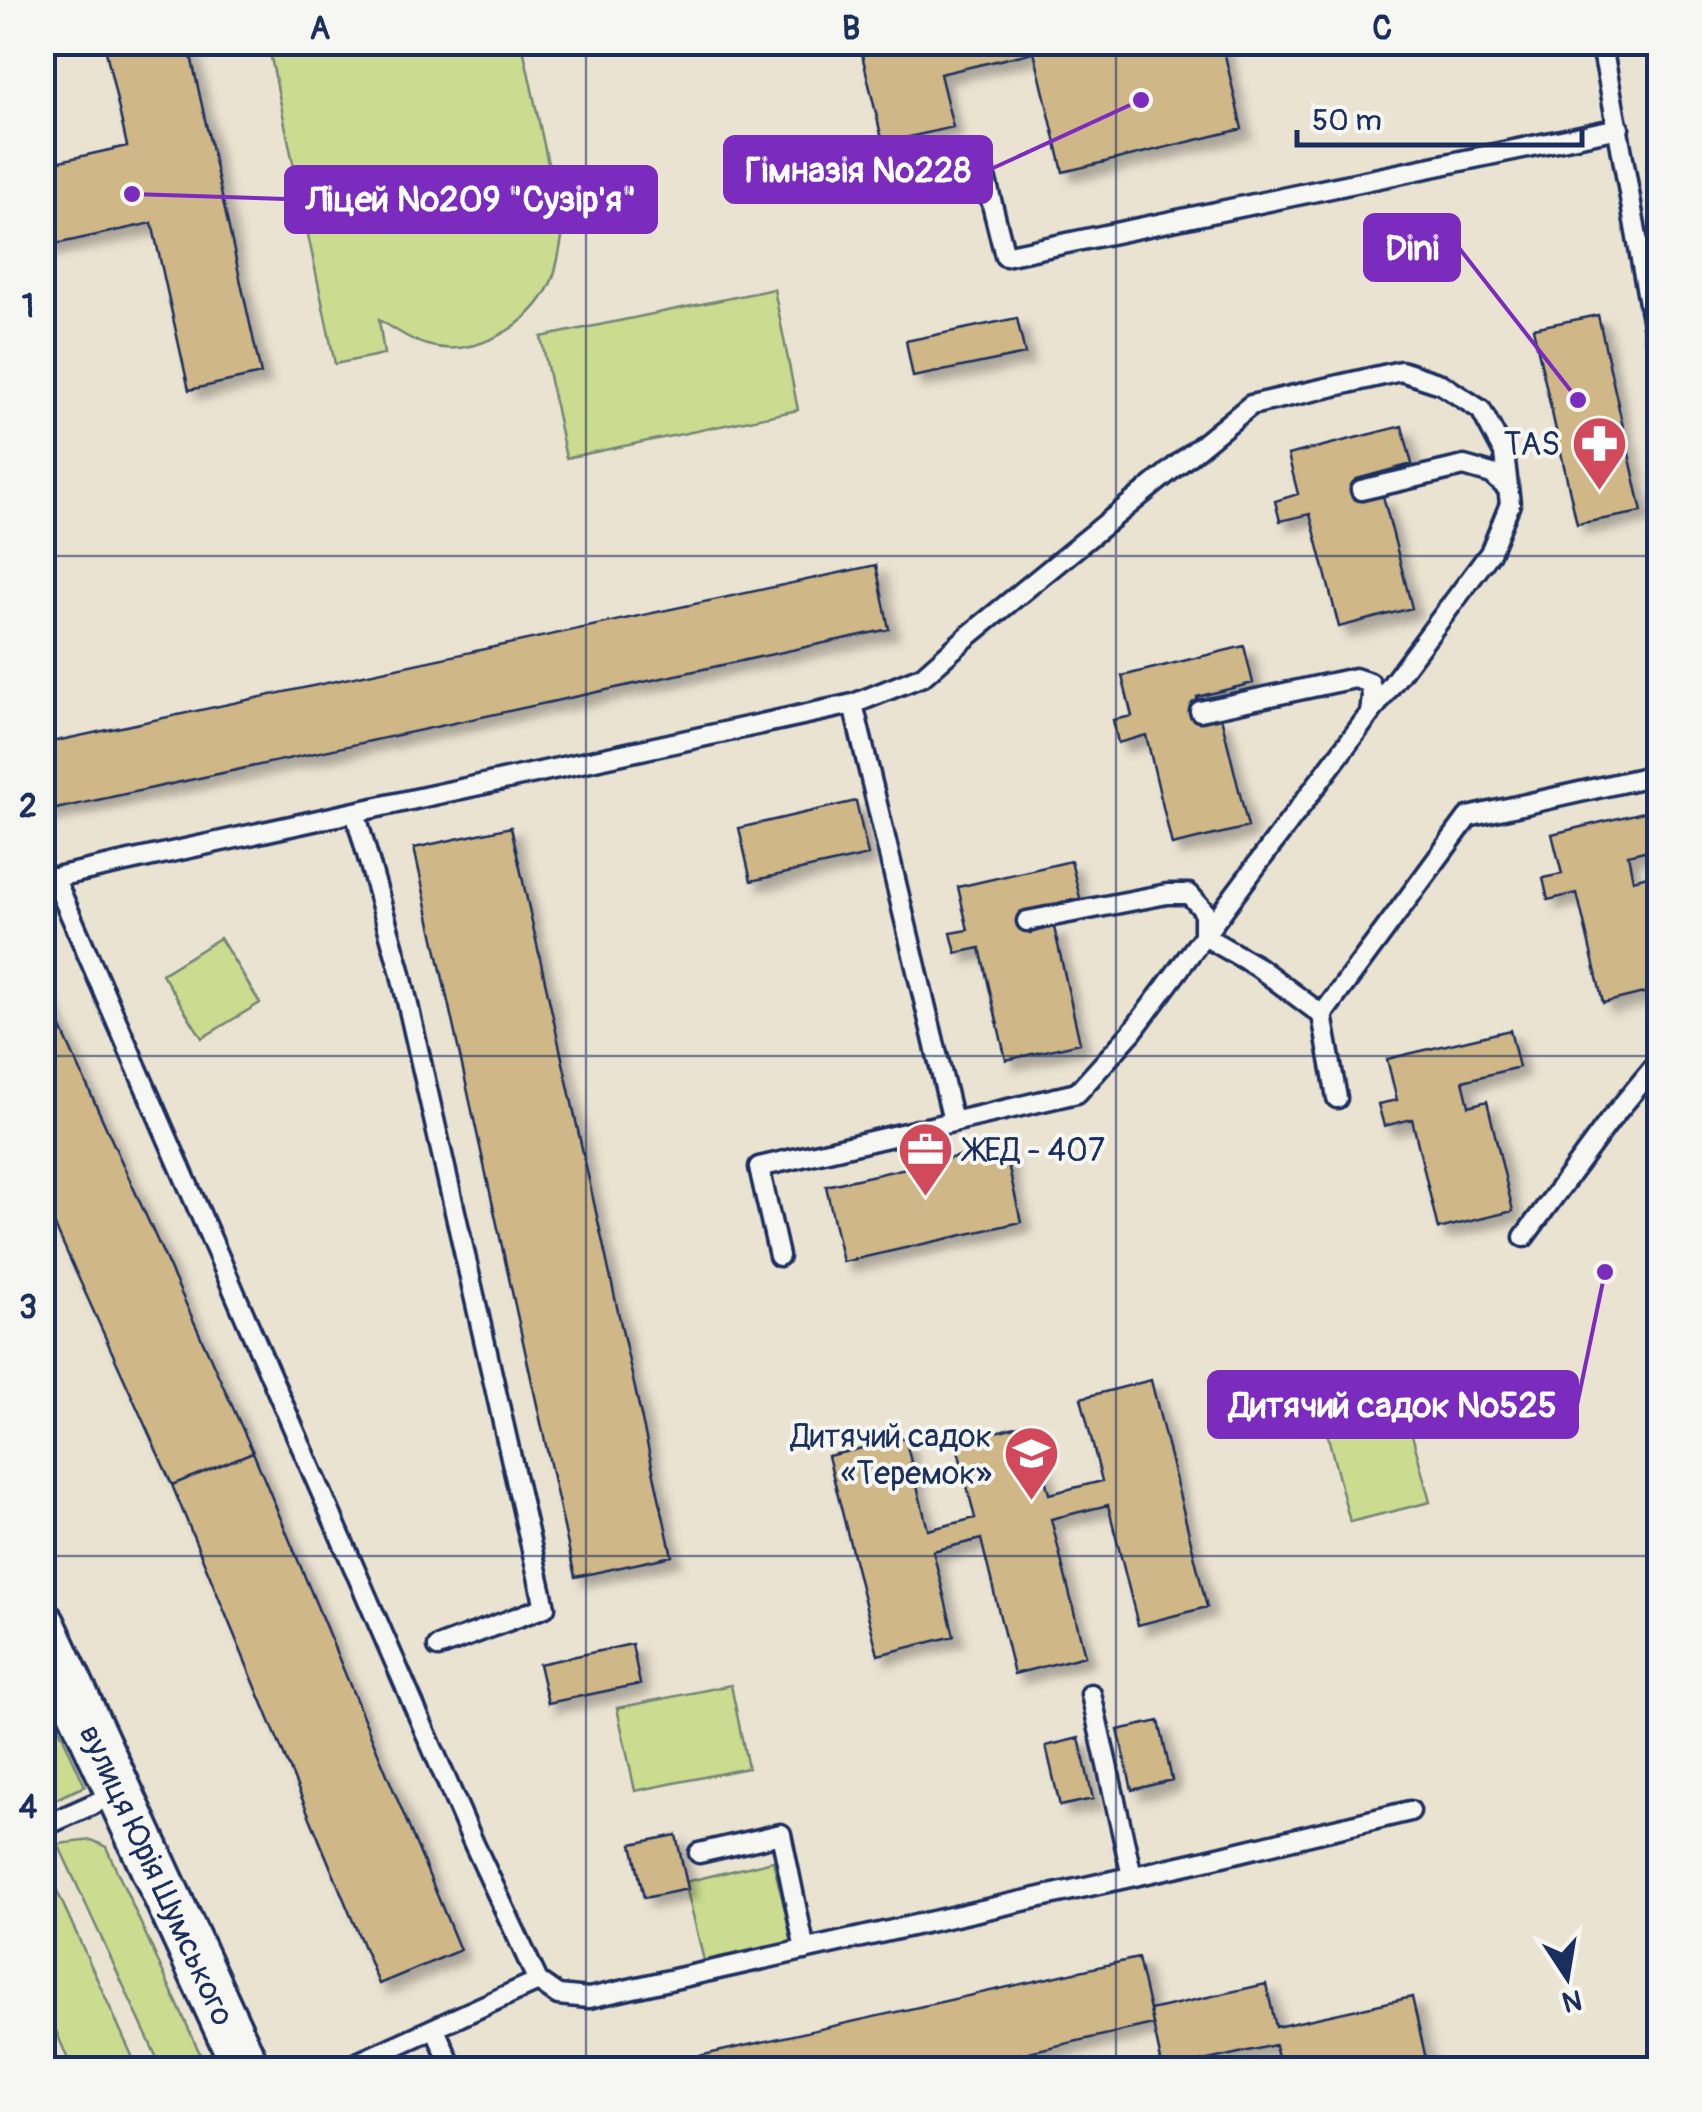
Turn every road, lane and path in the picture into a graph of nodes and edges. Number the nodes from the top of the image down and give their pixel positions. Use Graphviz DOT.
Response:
graph roads {
  1 [pos="1601,42"];
  2 [pos="1619,128"];
  3 [pos="983,168"];
  4 [pos="1651,271"];
  5 [pos="1660,359"];
  6 [pos="1508,488"];
  7 [pos="1360,490"];
  8 [pos="852,704"];
  9 [pos="1200,711"];
  10 [pos="1370,714"];
  11 [pos="1660,774"];
  12 [pos="355,812"];
  13 [pos="48,879"];
  14 [pos="1027,921"];
  15 [pos="1204,936"];
  16 [pos="1322,1015"];
  17 [pos="1660,1060"];
  18 [pos="1337,1098"];
  19 [pos="953,1121"];
  20 [pos="1524,1237"];
  21 [pos="779,1256"];
  22 [pos="42,1625"];
  23 [pos="438,1647"];
  24 [pos="1091,1694"];
  25 [pos="119,1792"];
  26 [pos="1410,1811"];
  27 [pos="42,1827"];
  28 [pos="699,1853"];
  29 [pos="1132,1876"];
  30 [pos="806,1950"];
  31 [pos="538,1982"];
  32 [pos="435,2028"];
  33 [pos="247,2070"];
  34 [pos="342,2070"];
  35 [pos="453,2070"];
  1 -- 2 [label="lane"];
  2 -- 3 [label="lane"];
  2 -- 4 [label="lane"];
  4 -- 5 [label="lane"];
  6 -- 7 [label="lane"];
  6 -- 8 [label="lane"];
  6 -- 10 [label="lane"];
  8 -- 12 [label="lane"];
  8 -- 19 [label="lane"];
  9 -- 10 [label="lane"];
  10 -- 15 [label="lane"];
  11 -- 16 [label="lane"];
  12 -- 13 [label="lane"];
  12 -- 23 [label="lane"];
  13 -- 31 [label="lane"];
  14 -- 15 [label="lane"];
  15 -- 16 [label="lane"];
  15 -- 19 [label="lane"];
  16 -- 18 [label="lane"];
  17 -- 20 [label="lane"];
  19 -- 21 [label="lane"];
  22 -- 25 [label="street, вулиця Юрія Шумського"];
  24 -- 29 [label="lane"];
  25 -- 27 [label="lane"];
  25 -- 33 [label="street, вулиця Юрія Шумського"];
  26 -- 29 [label="lane"];
  28 -- 30 [label="lane"];
  29 -- 30 [label="lane"];
  30 -- 31 [label="lane"];
  31 -- 32 [label="lane"];
  32 -- 34 [label="lane"];
  32 -- 35 [label="lane"];
}
